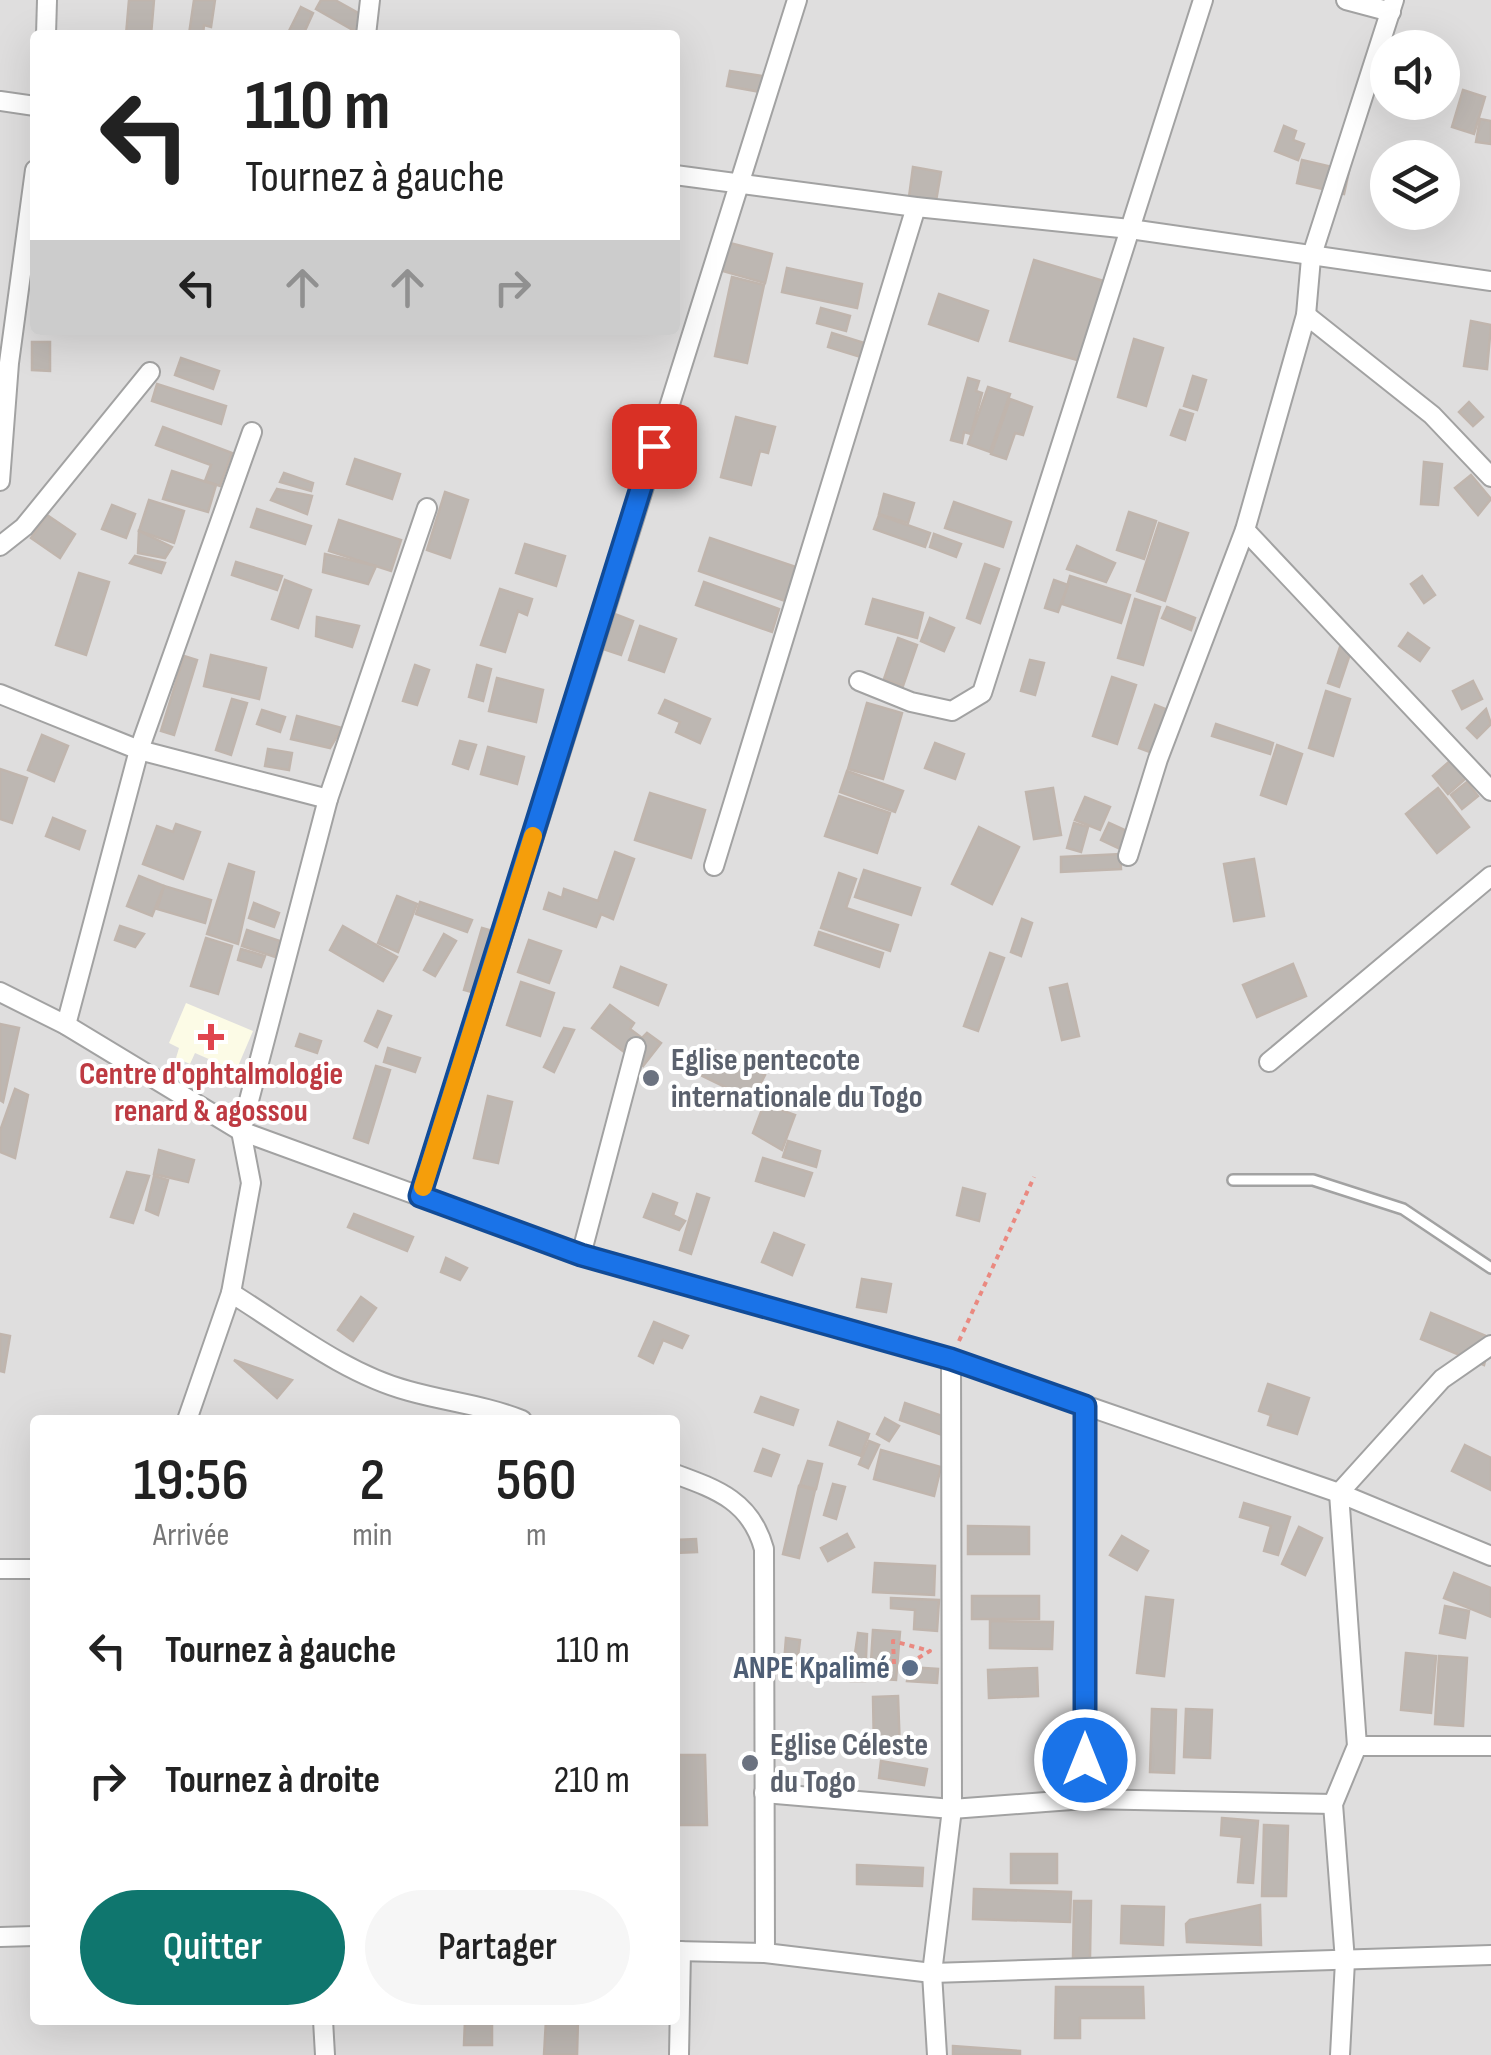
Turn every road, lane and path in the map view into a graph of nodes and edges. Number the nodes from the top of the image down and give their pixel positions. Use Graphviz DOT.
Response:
graph roads {
  1 [pos="47,0"];
  2 [pos="370,0"];
  3 [pos="797,0"];
  4 [pos="1203,0"];
  5 [pos="1346,0"];
  6 [pos="1392,6"];
  7 [pos="46,30"];
  8 [pos="367,30"];
  9 [pos="0,101"];
  10 [pos="30,105"];
  11 [pos="680,175"];
  12 [pos="736,183"];
  13 [pos="30,207"];
  14 [pos="916,208"];
  15 [pos="1130,229"];
  16 [pos="1311,258"];
  17 [pos="1491,281"];
  18 [pos="1306,315"];
  19 [pos="150,372"];
  20 [pos="252,432"];
  21 [pos="1491,477"];
  22 [pos="0,481"];
  23 [pos="427,508"];
  24 [pos="1246,530"];
  25 [pos="0,546"];
  26 [pos="859,681"];
  27 [pos="0,694"];
  28 [pos="139,750"];
  29 [pos="1491,791"];
  30 [pos="328,799"];
  31 [pos="1128,856"];
  32 [pos="714,866"];
  33 [pos="1491,876"];
  34 [pos="0,992"];
  35 [pos="66,1025"];
  36 [pos="636,1047"];
  37 [pos="1269,1062"];
  38 [pos="241,1131"];
  39 [pos="1034,1177"];
  40 [pos="1233,1180"];
  41 [pos="420,1196"];
  42 [pos="581,1255"];
  43 [pos="1491,1268"];
  44 [pos="231,1293"];
  45 [pos="1491,1346"];
  46 [pos="951,1359"];
  47 [pos="1085,1406"];
  48 [pos="189,1415"];
  49 [pos="509,1415"];
  50 [pos="680,1476"];
  51 [pos="1339,1494"];
  52 [pos="1491,1556"];
  53 [pos="0,1569"];
  54 [pos="30,1569"];
  55 [pos="894,1664"];
  56 [pos="901,1668"];
  57 [pos="1357,1746"];
  58 [pos="1491,1746"];
  59 [pos="764,1793"];
  60 [pos="1085,1800"];
  61 [pos="1333,1804"];
  62 [pos="952,1809"];
  63 [pos="30,1936"];
  64 [pos="0,1937"];
  65 [pos="680,1951"];
  66 [pos="765,1953"];
  67 [pos="1491,1955"];
  68 [pos="1345,1961"];
  69 [pos="932,1973"];
  70 [pos="323,2025"];
  71 [pos="679,2025"];
  72 [pos="326,2055"];
  73 [pos="679,2055"];
  74 [pos="937,2055"];
  75 [pos="1340,2055"];
  1 -- 7 [label="street"];
  2 -- 8 [label="street"];
  3 -- 12 [label="street"];
  4 -- 15 [label="street"];
  5 -- 6 [label="street"];
  6 -- 16 [label="street"];
  9 -- 10 [label="street"];
  11 -- 12 [label="street"];
  12 -- 14 [label="street"];
  12 -- 41 [label="street"];
  13 -- 22 [label="street"];
  14 -- 15 [label="street"];
  14 -- 32 [label="street"];
  15 -- 16 [label="street"];
  15 -- 26 [label="street"];
  16 -- 17 [label="street"];
  16 -- 18 [label="street"];
  18 -- 21 [label="street"];
  18 -- 24 [label="street"];
  19 -- 25 [label="street"];
  20 -- 28 [label="street"];
  23 -- 30 [label="street"];
  24 -- 29 [label="street"];
  24 -- 31 [label="street"];
  27 -- 28 [label="street"];
  28 -- 30 [label="street"];
  28 -- 35 [label="street"];
  30 -- 38 [label="street"];
  33 -- 37 [label="street"];
  34 -- 35 [label="street"];
  35 -- 38 [label="street"];
  36 -- 42 [label="street"];
  38 -- 41 [label="street"];
  38 -- 44 [label="street"];
  39 -- 46 [label="path"];
  40 -- 43 [label="lane"];
  41 -- 42 [label="street"];
  42 -- 46 [label="street"];
  44 -- 48 [label="street"];
  44 -- 49 [label="street"];
  45 -- 51 [label="street"];
  46 -- 47 [label="street"];
  46 -- 62 [label="street"];
  47 -- 51 [label="street"];
  47 -- 60 [label="street"];
  50 -- 59 [label="street"];
  51 -- 52 [label="street"];
  51 -- 57 [label="street"];
  53 -- 54 [label="street"];
  55 -- 56 [label="path"];
  57 -- 58 [label="street"];
  57 -- 61 [label="street"];
  59 -- 62 [label="street"];
  59 -- 66 [label="street"];
  60 -- 61 [label="street"];
  60 -- 62 [label="street"];
  61 -- 68 [label="street"];
  62 -- 69 [label="street"];
  63 -- 64 [label="street"];
  65 -- 66 [label="street"];
  66 -- 69 [label="street"];
  67 -- 68 [label="street"];
  68 -- 69 [label="street"];
  68 -- 75 [label="street"];
  69 -- 74 [label="street"];
  70 -- 72 [label="street"];
  71 -- 73 [label="street"];
}
